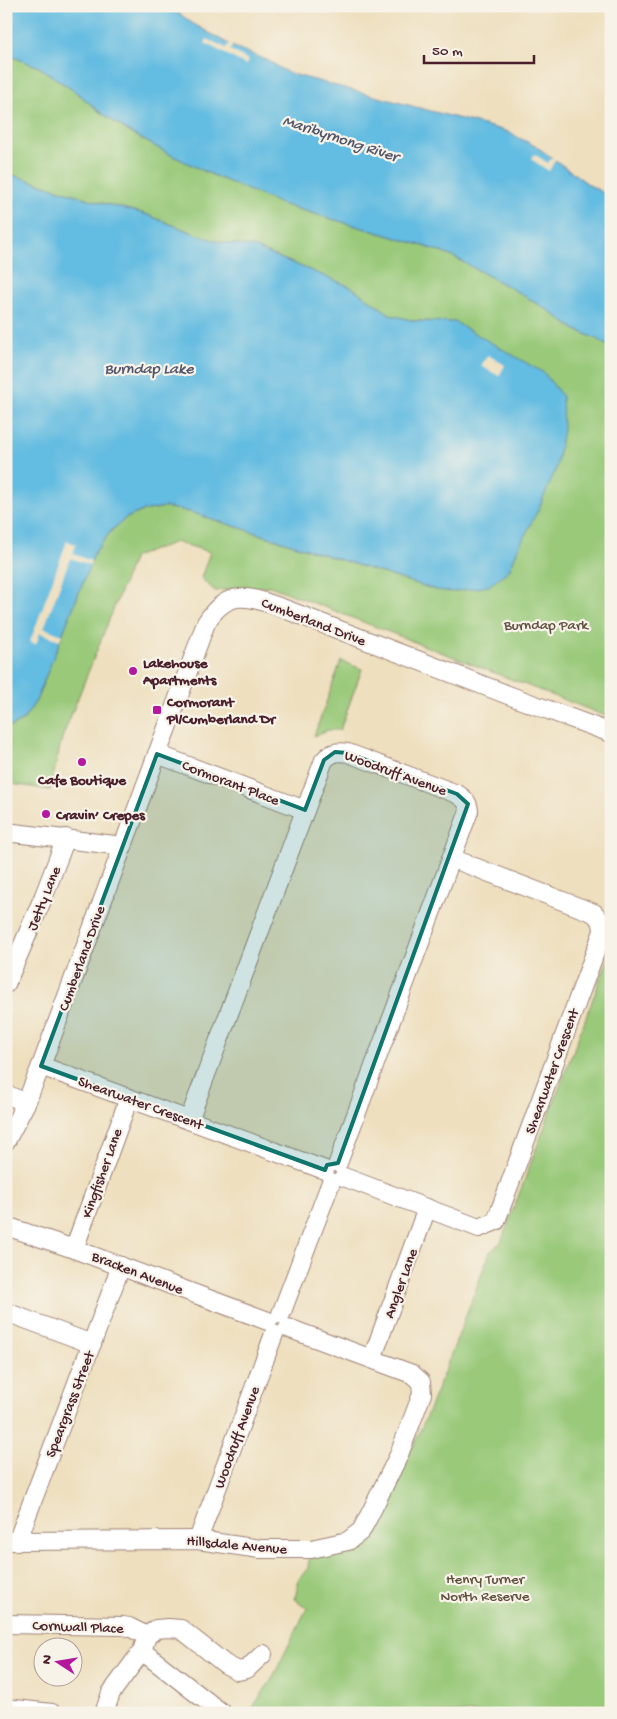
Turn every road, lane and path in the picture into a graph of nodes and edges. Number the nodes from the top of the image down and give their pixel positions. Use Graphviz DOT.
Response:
graph roads {
  1 [pos="611,733"];
  2 [pos="157,754"];
  3 [pos="305,810"];
  4 [pos="14,832"];
  5 [pos="66,838"];
  6 [pos="122,846"];
  7 [pos="451,858"];
  8 [pos="6,984"];
  9 [pos="41,1066"];
  10 [pos="6,1094"];
  11 [pos="129,1098"];
  12 [pos="26,1103"];
  13 [pos="189,1120"];
  14 [pos="6,1141"];
  15 [pos="334,1173"];
  16 [pos="427,1208"];
  17 [pos="6,1226"];
  18 [pos="74,1248"];
  19 [pos="121,1266"];
  20 [pos="6,1312"];
  21 [pos="278,1324"];
  22 [pos="92,1344"];
  23 [pos="372,1359"];
  24 [pos="421,1382"];
  25 [pos="198,1540"];
  26 [pos="12,1542"];
  27 [pos="6,1624"];
  28 [pos="144,1643"];
  29 [pos="263,1654"];
  30 [pos="6,1708"];
  31 [pos="52,1713"];
  32 [pos="104,1713"];
  33 [pos="222,1713"];
  1 -- 2 [label="street, Cumberland Drive"];
  2 -- 3 [label="street, Cormorant Place"];
  2 -- 6 [label="street, Cumberland Drive"];
  3 -- 7 [label="street, Woodruff Avenue"];
  3 -- 13 [label="street, Woodruff Avenue"];
  4 -- 5 [label="street"];
  5 -- 6 [label="street"];
  5 -- 8 [label="street, Jetty Lane"];
  6 -- 9 [label="street, Cumberland Drive"];
  7 -- 15 [label="street, Woodruff Avenue"];
  7 -- 16 [label="street, Shearwater Crescent"];
  9 -- 11 [label="street, Shearwater Crescent"];
  9 -- 12 [label="street, Cumberland Drive"];
  10 -- 12 [label="street"];
  11 -- 13 [label="street, Shearwater Crescent"];
  11 -- 18 [label="street, Kingfisher Lane"];
  12 -- 14 [label="street, Cumberland Drive"];
  13 -- 15 [label="street, Shearwater Crescent"];
  15 -- 16 [label="street, Shearwater Crescent"];
  15 -- 21 [label="street, Woodruff Avenue"];
  16 -- 23 [label="street, Angler Lane"];
  17 -- 18 [label="street, Bracken Avenue"];
  18 -- 19 [label="street, Bracken Avenue"];
  19 -- 21 [label="street, Bracken Avenue"];
  19 -- 22 [label="street, Speargrass Street"];
  20 -- 22 [label="street"];
  21 -- 23 [label="street, Bracken Avenue"];
  21 -- 25 [label="street, Woodruff Avenue"];
  22 -- 26 [label="street, Speargrass Street"];
  23 -- 24 [label="street, Bracken Avenue"];
  24 -- 25 [label="street, Hillsdale Avenue"];
  25 -- 26 [label="street, Hillsdale Avenue"];
  27 -- 28 [label="street, Cornwall Place"];
  28 -- 29 [label="street"];
  28 -- 32 [label="street"];
  28 -- 33 [label="street, Cornwall Place"];
  30 -- 31 [label="street"];
}
